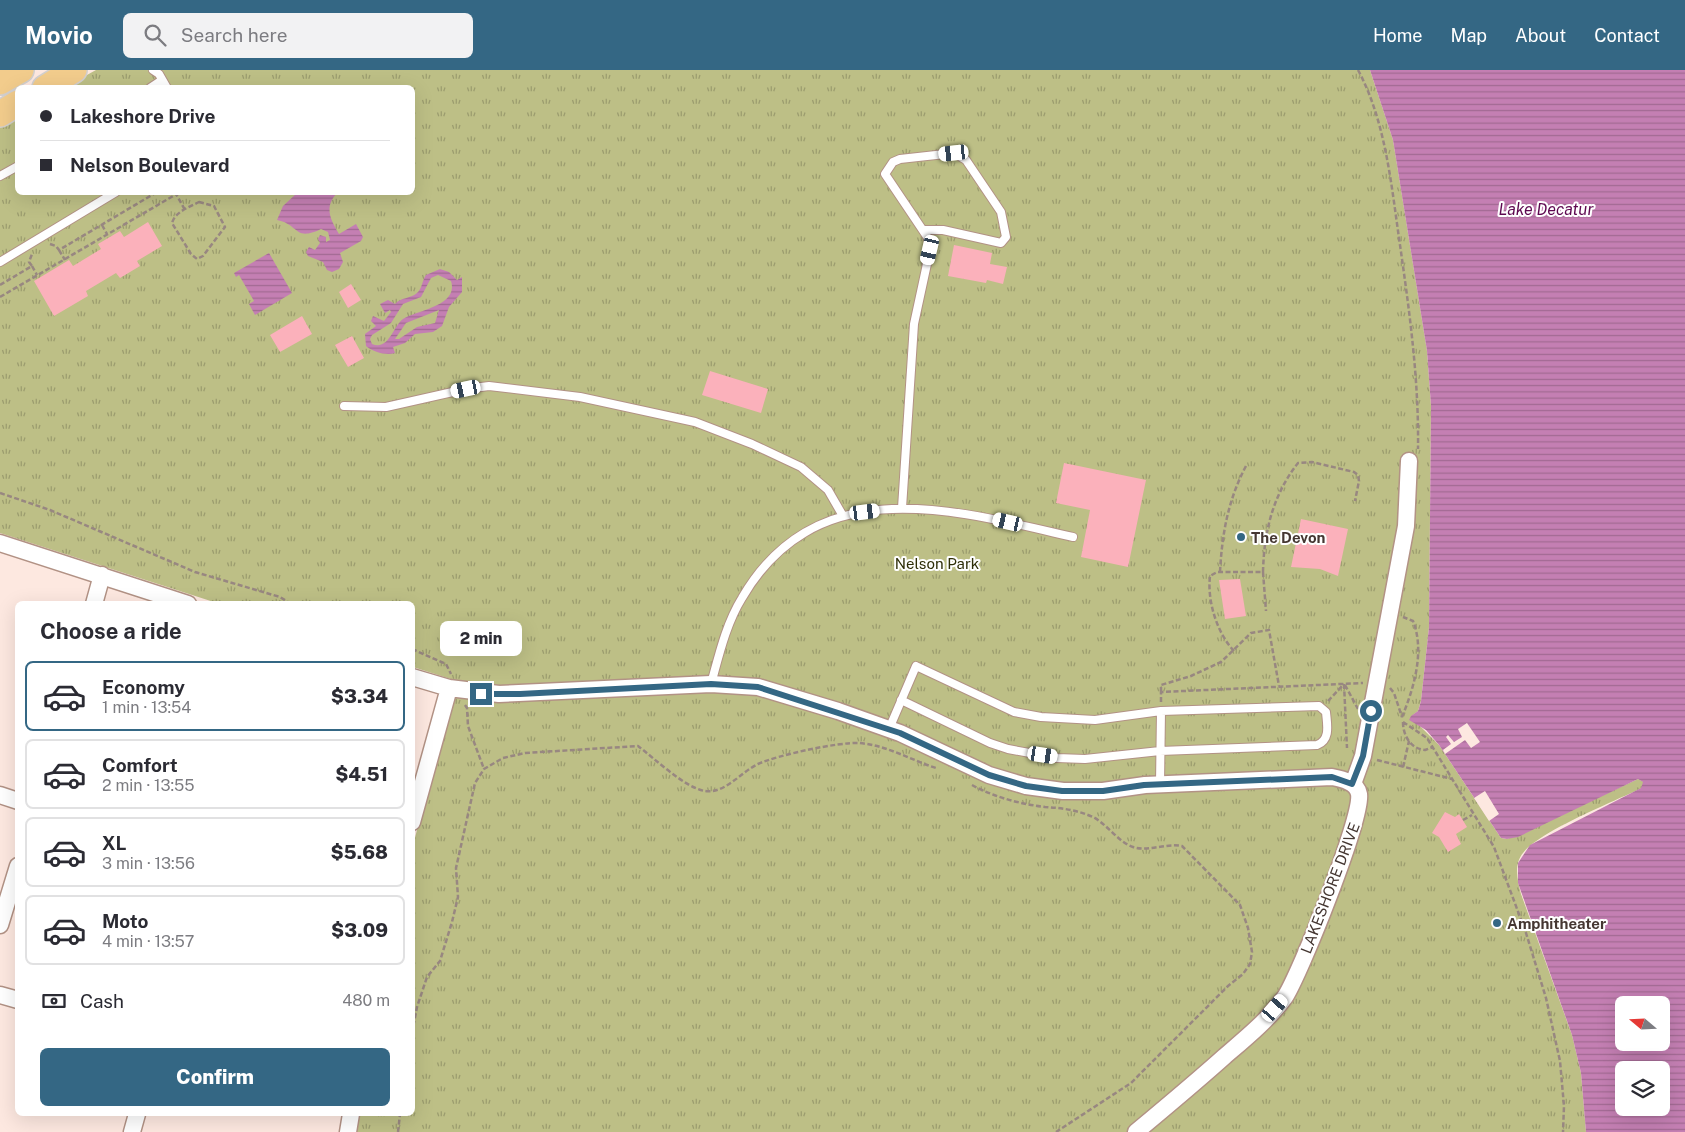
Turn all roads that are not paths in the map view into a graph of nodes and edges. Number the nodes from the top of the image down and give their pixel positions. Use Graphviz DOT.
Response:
graph roads {
  1 [pos="22,70"];
  2 [pos="74,70"];
  3 [pos="0,82"];
  4 [pos="50,85"];
  5 [pos="15,106"];
  6 [pos="0,114"];
  7 [pos="15,168"];
  8 [pos="0,176"];
  9 [pos="111,195"];
  10 [pos="923,230"];
  11 [pos="0,262"];
  12 [pos="344,406"];
  13 [pos="1409,466"];
  14 [pos="902,508"];
  15 [pos="843,516"];
  16 [pos="1073,537"];
  17 [pos="0,543"];
  18 [pos="102,575"];
  19 [pos="95,601"];
  20 [pos="179,601"];
  21 [pos="415,677"];
  22 [pos="711,684"];
  23 [pos="449,688"];
  24 [pos="901,700"];
  25 [pos="1161,711"];
  26 [pos="889,729"];
  27 [pos="1160,751"];
  28 [pos="1160,784"];
  29 [pos="1352,784"];
  30 [pos="0,795"];
  31 [pos="15,800"];
  32 [pos="415,811"];
  33 [pos="15,876"];
  34 [pos="0,925"];
  35 [pos="0,995"];
  36 [pos="15,999"];
  37 [pos="136,1116"];
  38 [pos="351,1116"];
  39 [pos="132,1132"];
  40 [pos="348,1132"];
  41 [pos="1136,1132"];
  1 -- 3 [label="main road"];
  2 -- 4 [label="main road"];
  5 -- 6 [label="main road"];
  7 -- 8 [label="lane"];
  9 -- 11 [label="lane"];
  10 -- 10 [label="lane"];
  10 -- 14 [label="lane"];
  12 -- 15 [label="lane"];
  13 -- 29 [label="street"];
  14 -- 15 [label="lane"];
  14 -- 16 [label="lane"];
  15 -- 22 [label="lane"];
  17 -- 18 [label="street"];
  18 -- 19 [label="street"];
  18 -- 20 [label="street"];
  21 -- 23 [label="street"];
  22 -- 23 [label="street"];
  22 -- 26 [label="street"];
  23 -- 32 [label="street"];
  24 -- 25 [label="lane"];
  24 -- 26 [label="lane"];
  24 -- 27 [label="lane"];
  25 -- 27 [label="lane"];
  25 -- 27 [label="lane"];
  26 -- 28 [label="street"];
  27 -- 28 [label="lane"];
  28 -- 29 [label="street"];
  29 -- 41 [label="street, LAKESHORE DRIVE"];
  30 -- 31 [label="street"];
  33 -- 34 [label="street"];
  35 -- 36 [label="street"];
  37 -- 39 [label="street"];
  38 -- 40 [label="street"];
}
